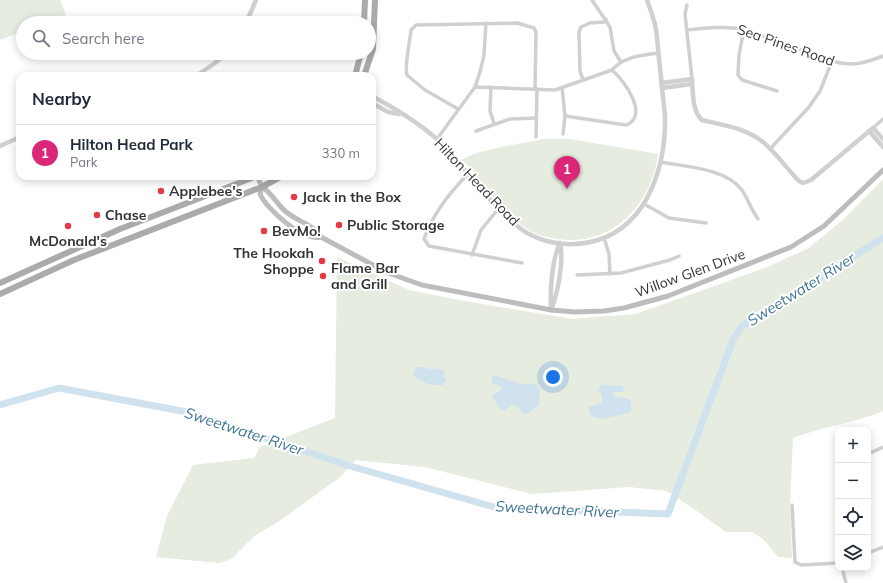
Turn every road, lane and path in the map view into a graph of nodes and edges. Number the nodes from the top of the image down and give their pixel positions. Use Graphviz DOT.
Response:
graph roads {
  1 [pos="256,0"];
  2 [pos="365,0"];
  3 [pos="375,0"];
  4 [pos="592,0"];
  5 [pos="647,0"];
  6 [pos="687,5"];
  7 [pos="249,16"];
  8 [pos="364,16"];
  9 [pos="374,16"];
  10 [pos="606,19"];
  11 [pos="486,23"];
  12 [pos="744,29"];
  13 [pos="687,30"];
  14 [pos="658,53"];
  15 [pos="883,56"];
  16 [pos="219,60"];
  17 [pos="359,60"];
  18 [pos="369,60"];
  19 [pos="832,61"];
  20 [pos="621,62"];
  21 [pos="612,70"];
  22 [pos="202,72"];
  23 [pos="356,72"];
  24 [pos="365,72"];
  25 [pos="583,80"];
  26 [pos="692,81"];
  27 [pos="661,85"];
  28 [pos="475,87"];
  29 [pos="491,87"];
  30 [pos="562,87"];
  31 [pos="536,89"];
  32 [pos="777,91"];
  33 [pos="376,98"];
  34 [pos="376,105"];
  35 [pos="458,109"];
  36 [pos="403,115"];
  37 [pos="565,116"];
  38 [pos="536,118"];
  39 [pos="883,119"];
  40 [pos="494,123"];
  41 [pos="871,130"];
  42 [pos="476,131"];
  43 [pos="563,134"];
  44 [pos="536,137"];
  45 [pos="16,139"];
  46 [pos="436,139"];
  47 [pos="883,139"];
  48 [pos="0,146"];
  49 [pos="883,147"];
  50 [pos="770,149"];
  51 [pos="661,162"];
  52 [pos="883,170"];
  53 [pos="469,173"];
  54 [pos="247,180"];
  55 [pos="259,180"];
  56 [pos="275,180"];
  57 [pos="262,187"];
  58 [pos="644,204"];
  59 [pos="499,208"];
  60 [pos="758,219"];
  61 [pos="706,223"];
  62 [pos="321,237"];
  63 [pos="604,238"];
  64 [pos="560,243"];
  65 [pos="472,255"];
  66 [pos="679,256"];
  67 [pos="522,263"];
  68 [pos="610,274"];
  69 [pos="577,275"];
  70 [pos="0,283"];
  71 [pos="0,294"];
  72 [pos="551,310"];
  73 [pos="883,447"];
  74 [pos="871,453"];
  75 [pos="792,505"];
  76 [pos="883,547"];
  77 [pos="871,552"];
  78 [pos="835,563"];
  79 [pos="843,571"];
  80 [pos="846,583"];
  1 -- 7 [label="street"];
  2 -- 8 [label="main road"];
  3 -- 9 [label="main road"];
  4 -- 10 [label="street"];
  5 -- 14 [label="street, Hilton Head Road"];
  6 -- 13 [label="street"];
  10 -- 20 [label="street"];
  10 -- 25 [label="street"];
  11 -- 28 [label="street"];
  11 -- 31 [label="street"];
  11 -- 35 [label="street"];
  12 -- 13 [label="street, Sea Pines Road"];
  12 -- 19 [label="street, Sea Pines Road"];
  12 -- 32 [label="street"];
  13 -- 26 [label="street"];
  14 -- 20 [label="street"];
  14 -- 27 [label="street, Hilton Head Road"];
  15 -- 19 [label="street, Sea Pines Road"];
  16 -- 22 [label="street"];
  17 -- 23 [label="main road"];
  18 -- 24 [label="main road"];
  19 -- 50 [label="street"];
  20 -- 21 [label="street"];
  21 -- 25 [label="street"];
  21 -- 37 [label="street"];
  25 -- 30 [label="street"];
  26 -- 27 [label="street"];
  26 -- 50 [label="street"];
  27 -- 51 [label="street, Hilton Head Road"];
  28 -- 29 [label="street"];
  28 -- 35 [label="street"];
  29 -- 31 [label="street"];
  29 -- 40 [label="street"];
  30 -- 31 [label="street"];
  30 -- 37 [label="street"];
  31 -- 38 [label="street"];
  33 -- 36 [label="street, Hilton Head Road"];
  34 -- 36 [label="street, Hilton Head Road"];
  35 -- 46 [label="street"];
  36 -- 46 [label="street, Hilton Head Road"];
  37 -- 43 [label="street"];
  38 -- 40 [label="street"];
  38 -- 44 [label="street"];
  39 -- 41 [label="street"];
  40 -- 42 [label="street"];
  41 -- 47 [label="street"];
  41 -- 49 [label="street"];
  41 -- 50 [label="street"];
  45 -- 48 [label="street"];
  46 -- 53 [label="street, Hilton Head Road"];
  51 -- 58 [label="street, Hilton Head Road"];
  51 -- 60 [label="street"];
  52 -- 72 [label="main road, Willow Glen Drive"];
  53 -- 59 [label="street, Hilton Head Road"];
  53 -- 65 [label="street"];
  54 -- 70 [label="main road"];
  55 -- 57 [label="main road, Willow Glen Drive"];
  56 -- 57 [label="main road"];
  57 -- 62 [label="main road, Willow Glen Drive"];
  57 -- 62 [label="main road, Willow Glen Drive"];
  57 -- 71 [label="main road"];
  58 -- 61 [label="street"];
  58 -- 63 [label="street, Hilton Head Road"];
  59 -- 64 [label="street, Hilton Head Road"];
  59 -- 65 [label="street"];
  62 -- 72 [label="main road, Willow Glen Drive"];
  63 -- 64 [label="street, Hilton Head Road"];
  63 -- 68 [label="street"];
  64 -- 72 [label="street"];
  65 -- 67 [label="street"];
  66 -- 68 [label="street"];
  68 -- 69 [label="street"];
  73 -- 74 [label="street"];
  75 -- 78 [label="street"];
  76 -- 77 [label="street"];
  79 -- 80 [label="street"];
}
